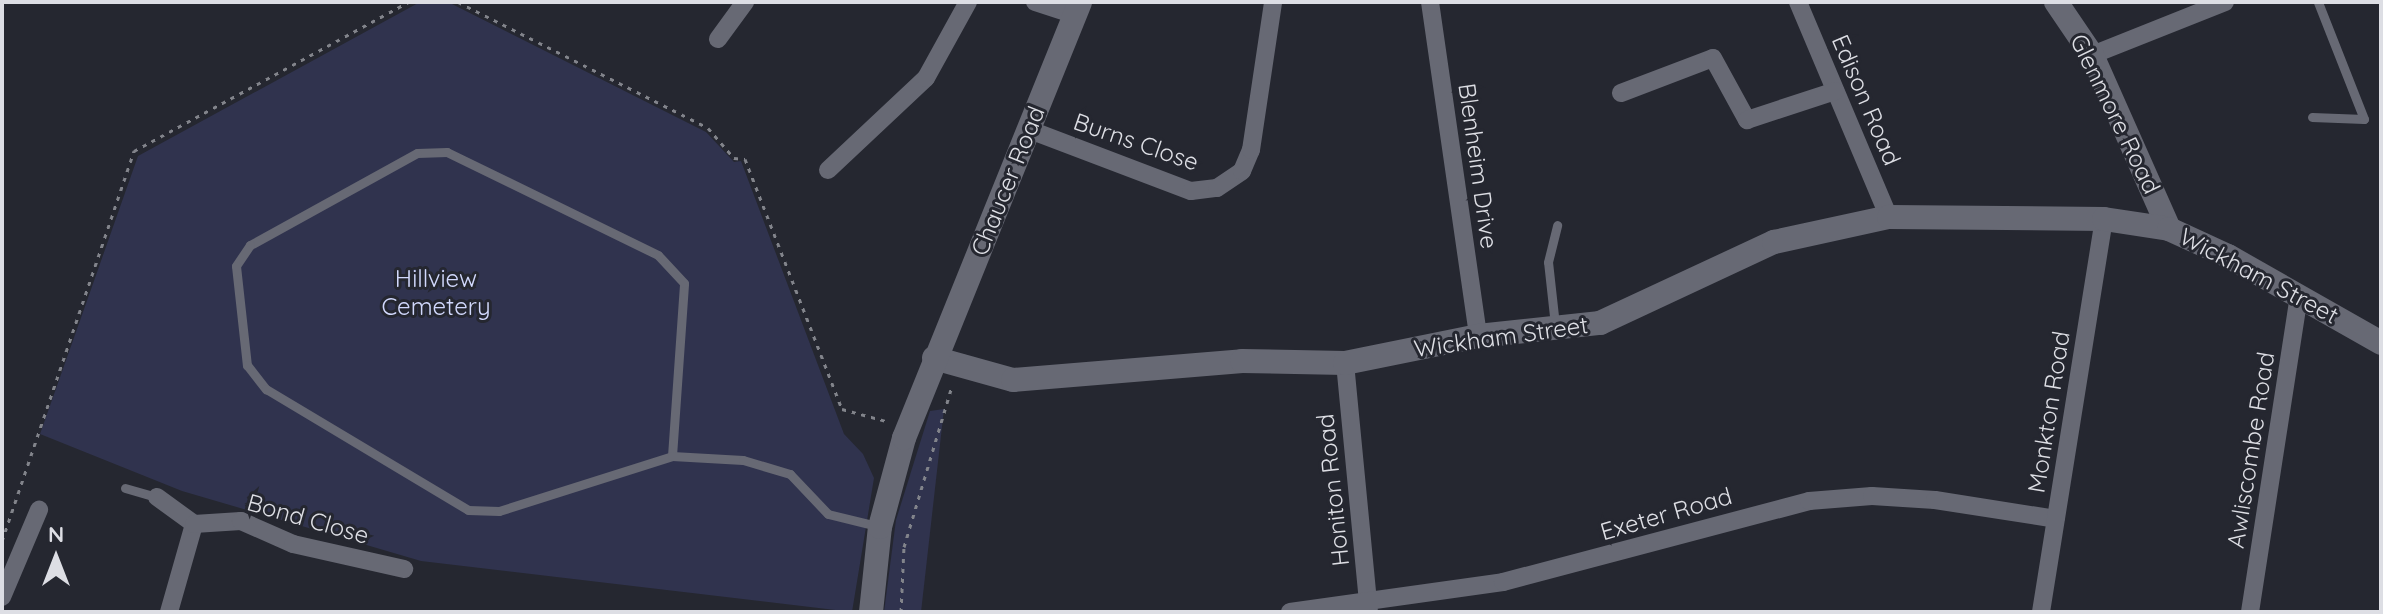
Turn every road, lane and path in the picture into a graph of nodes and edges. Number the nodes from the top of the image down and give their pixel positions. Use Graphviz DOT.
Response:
graph roads {
  1 [pos="408,2"];
  2 [pos="458,2"];
  3 [pos="745,2"];
  4 [pos="968,2"];
  5 [pos="1035,2"];
  6 [pos="1273,2"];
  7 [pos="1430,2"];
  8 [pos="1798,2"];
  9 [pos="2056,2"];
  10 [pos="2225,2"];
  11 [pos="2318,2"];
  12 [pos="1078,8"];
  13 [pos="718,39"];
  14 [pos="2092,55"];
  15 [pos="1835,91"];
  16 [pos="1621,93"];
  17 [pos="2312,117"];
  18 [pos="1030,130"];
  19 [pos="828,170"];
  20 [pos="1889,217"];
  21 [pos="2104,219"];
  22 [pos="1557,225"];
  23 [pos="2169,229"];
  24 [pos="2299,295"];
  25 [pos="1556,328"];
  26 [pos="1478,336"];
  27 [pos="2381,343"];
  28 [pos="934,358"];
  29 [pos="1345,363"];
  30 [pos="958,367"];
  31 [pos="895,423"];
  32 [pos="672,456"];
  33 [pos="125,488"];
  34 [pos="157,497"];
  35 [pos="39,510"];
  36 [pos="2056,519"];
  37 [pos="194,524"];
  38 [pos="880,527"];
  39 [pos="2,541"];
  40 [pos="404,569"];
  41 [pos="2,597"];
  42 [pos="1368,607"];
  43 [pos="169,612"];
  44 [pos="871,612"];
  45 [pos="901,612"];
  46 [pos="1290,612"];
  47 [pos="2041,612"];
  48 [pos="2250,612"];
  1 -- 39 [label="path"];
  2 -- 31 [label="path"];
  3 -- 13 [label="street"];
  4 -- 19 [label="street"];
  5 -- 12 [label="street"];
  6 -- 18 [label="street, Burns Close"];
  7 -- 26 [label="street, Blenheim Drive"];
  8 -- 15 [label="street, Edison Road"];
  9 -- 14 [label="street, Glenmore Road"];
  10 -- 14 [label="street"];
  11 -- 17 [label="lane"];
  12 -- 18 [label="street, Chaucer Road"];
  14 -- 23 [label="street, Glenmore Road"];
  15 -- 16 [label="street"];
  15 -- 20 [label="street, Edison Road"];
  18 -- 28 [label="street, Chaucer Road"];
  20 -- 21 [label="street, Wickham Street"];
  20 -- 25 [label="street, Wickham Street"];
  21 -- 23 [label="street, Wickham Street"];
  21 -- 36 [label="street, Monkton Road"];
  22 -- 25 [label="lane"];
  23 -- 24 [label="street, Wickham Street"];
  24 -- 27 [label="street, Wickham Street"];
  24 -- 48 [label="street, Awliscombe Road"];
  25 -- 26 [label="street, Wickham Street"];
  26 -- 29 [label="street, Wickham Street"];
  28 -- 30 [label="street, Wickham Street"];
  28 -- 38 [label="street"];
  29 -- 30 [label="street, Wickham Street"];
  29 -- 42 [label="street, Honiton Road"];
  30 -- 45 [label="path"];
  32 -- 32 [label="lane"];
  32 -- 38 [label="lane"];
  33 -- 34 [label="lane"];
  34 -- 37 [label="street"];
  35 -- 41 [label="street"];
  36 -- 42 [label="street, Exeter Road"];
  36 -- 47 [label="street, Monkton Road"];
  37 -- 40 [label="street, Bond Close"];
  37 -- 43 [label="street"];
  38 -- 44 [label="street"];
  42 -- 46 [label="street, Exeter Road"];
}
